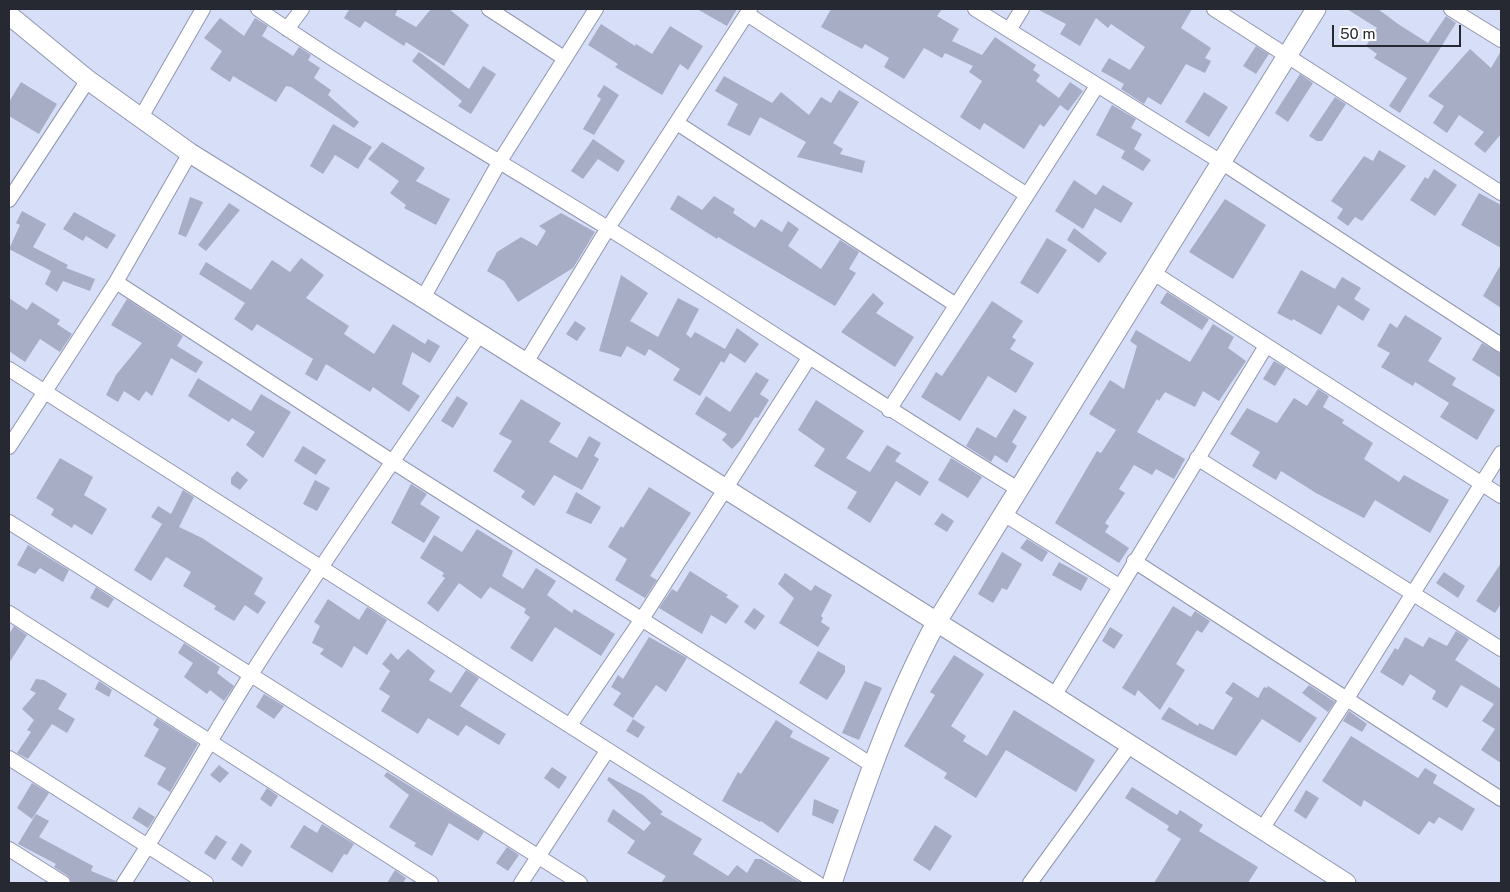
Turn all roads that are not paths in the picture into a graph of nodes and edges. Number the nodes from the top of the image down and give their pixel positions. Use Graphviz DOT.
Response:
graph roads {
  1 [pos="203,9"];
  2 [pos="258,9"];
  3 [pos="302,9"];
  4 [pos="489,9"];
  5 [pos="596,9"];
  6 [pos="975,9"];
  7 [pos="1022,9"];
  8 [pos="1214,9"];
  9 [pos="1316,9"];
  10 [pos="1451,9"];
  11 [pos="749,11"];
  12 [pos="9,16"];
  13 [pos="287,29"];
  14 [pos="1009,30"];
  15 [pos="1501,40"];
  16 [pos="1288,55"];
  17 [pos="564,58"];
  18 [pos="88,80"];
  19 [pos="1097,86"];
  20 [pos="140,119"];
  21 [pos="677,123"];
  22 [pos="190,153"];
  23 [pos="500,161"];
  24 [pos="1221,162"];
  25 [pos="1501,193"];
  26 [pos="1027,195"];
  27 [pos="9,200"];
  28 [pos="608,228"];
  29 [pos="1152,272"];
  30 [pos="116,282"];
  31 [pos="423,298"];
  32 [pos="956,305"];
  33 [pos="480,334"];
  34 [pos="1501,345"];
  35 [pos="1266,346"];
  36 [pos="809,358"];
  37 [pos="524,364"];
  38 [pos="9,369"];
  39 [pos="45,393"];
  40 [pos="889,410"];
  41 [pos="9,448"];
  42 [pos="1501,453"];
  43 [pos="1197,458"];
  44 [pos="393,462"];
  45 [pos="1483,484"];
  46 [pos="725,489"];
  47 [pos="1018,489"];
  48 [pos="1501,496"];
  49 [pos="1002,513"];
  50 [pos="9,522"];
  51 [pos="1134,561"];
  52 [pos="320,567"];
  53 [pos="1119,586"];
  54 [pos="1413,593"];
  55 [pos="9,613"];
  56 [pos="642,619"];
  57 [pos="936,623"];
  58 [pos="1501,649"];
  59 [pos="252,674"];
  60 [pos="1054,696"];
  61 [pos="1346,700"];
  62 [pos="570,725"];
  63 [pos="209,741"];
  64 [pos="1130,745"];
  65 [pos="607,751"];
  66 [pos="9,758"];
  67 [pos="872,765"];
  68 [pos="1501,799"];
  69 [pos="1262,829"];
  70 [pos="148,847"];
  71 [pos="9,849"];
  72 [pos="538,856"];
  73 [pos="63,883"];
  74 [pos="124,883"];
  75 [pos="206,883"];
  76 [pos="432,883"];
  77 [pos="521,883"];
  78 [pos="580,883"];
  79 [pos="817,883"];
  80 [pos="832,883"];
  81 [pos="1030,883"];
  82 [pos="1346,883"];
  1 -- 20 [label="street"];
  2 -- 13 [label="street"];
  3 -- 13 [label="street"];
  4 -- 17 [label="street"];
  5 -- 17 [label="street"];
  6 -- 14 [label="street"];
  7 -- 14 [label="street"];
  8 -- 16 [label="street"];
  9 -- 16 [label="street"];
  10 -- 15 [label="street"];
  11 -- 21 [label="street"];
  11 -- 26 [label="street"];
  12 -- 18 [label="street"];
  13 -- 23 [label="street"];
  14 -- 19 [label="street"];
  16 -- 24 [label="street"];
  16 -- 25 [label="street"];
  17 -- 23 [label="street"];
  18 -- 20 [label="street"];
  18 -- 27 [label="street"];
  19 -- 24 [label="street"];
  19 -- 26 [label="street"];
  20 -- 22 [label="street"];
  21 -- 28 [label="street"];
  21 -- 32 [label="street"];
  22 -- 30 [label="street"];
  22 -- 31 [label="street"];
  23 -- 28 [label="street"];
  23 -- 31 [label="street"];
  24 -- 29 [label="street"];
  24 -- 34 [label="street"];
  26 -- 32 [label="street"];
  28 -- 36 [label="street"];
  28 -- 37 [label="street"];
  29 -- 35 [label="street"];
  29 -- 47 [label="street"];
  30 -- 39 [label="street"];
  30 -- 44 [label="street"];
  31 -- 33 [label="street"];
  32 -- 40 [label="street"];
  33 -- 37 [label="street"];
  33 -- 44 [label="street"];
  35 -- 43 [label="street"];
  35 -- 45 [label="street"];
  36 -- 40 [label="street"];
  36 -- 46 [label="street"];
  37 -- 46 [label="street"];
  38 -- 39 [label="street"];
  39 -- 41 [label="street"];
  39 -- 52 [label="street"];
  40 -- 47 [label="street"];
  42 -- 45 [label="street"];
  43 -- 51 [label="street"];
  43 -- 54 [label="street"];
  44 -- 52 [label="street"];
  44 -- 56 [label="street"];
  45 -- 48 [label="street"];
  45 -- 54 [label="street"];
  46 -- 56 [label="street"];
  46 -- 57 [label="street"];
  47 -- 49 [label="street"];
  49 -- 53 [label="street"];
  49 -- 57 [label="street"];
  50 -- 59 [label="street"];
  51 -- 53 [label="street"];
  51 -- 61 [label="street"];
  52 -- 59 [label="street"];
  52 -- 62 [label="street"];
  53 -- 60 [label="street"];
  54 -- 58 [label="street"];
  54 -- 61 [label="street"];
  55 -- 63 [label="street"];
  56 -- 62 [label="street"];
  56 -- 67 [label="street"];
  57 -- 60 [label="street"];
  57 -- 67 [label="street"];
  59 -- 63 [label="street"];
  59 -- 72 [label="street"];
  60 -- 64 [label="street"];
  61 -- 68 [label="street"];
  61 -- 69 [label="street"];
  62 -- 65 [label="street"];
  63 -- 70 [label="street"];
  63 -- 76 [label="street"];
  64 -- 69 [label="street"];
  64 -- 81 [label="street"];
  65 -- 72 [label="street"];
  65 -- 79 [label="street"];
  66 -- 70 [label="street"];
  67 -- 80 [label="street"];
  69 -- 82 [label="street"];
  70 -- 74 [label="street"];
  70 -- 75 [label="street"];
  71 -- 73 [label="street"];
  72 -- 77 [label="street"];
  72 -- 78 [label="street"];
}
